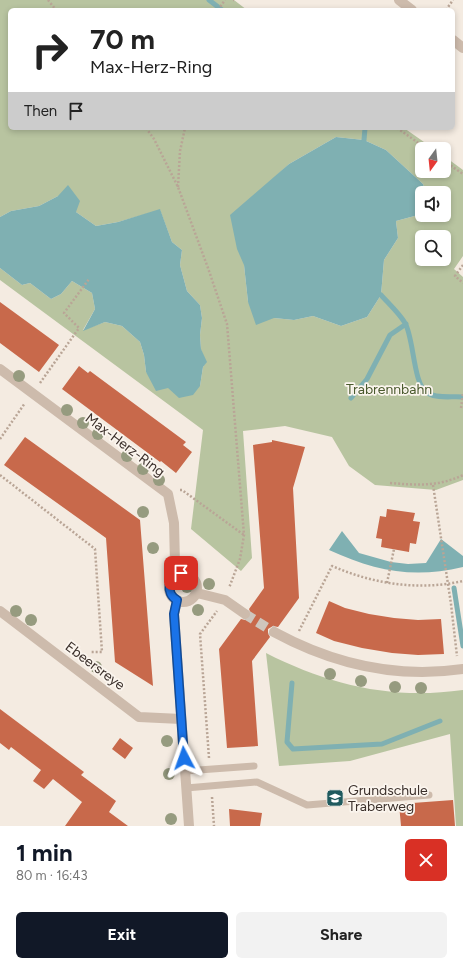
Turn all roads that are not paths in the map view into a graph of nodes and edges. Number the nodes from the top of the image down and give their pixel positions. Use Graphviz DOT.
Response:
graph roads {
  1 [pos="399,0"];
  2 [pos="409,8"];
  3 [pos="455,42"];
  4 [pos="463,48"];
  5 [pos="0,369"];
  6 [pos="178,574"];
  7 [pos="197,593"];
  8 [pos="177,600"];
  9 [pos="0,611"];
  10 [pos="245,614"];
  11 [pos="274,632"];
  12 [pos="460,669"];
  13 [pos="181,719"];
  14 [pos="254,766"];
  15 [pos="185,771"];
  16 [pos="186,788"];
  17 [pos="429,795"];
  18 [pos="188,826"];
  1 -- 2 [label="street"];
  3 -- 4 [label="street"];
  5 -- 6 [label="street, Max-Herz-Ring"];
  6 -- 7 [label="street"];
  6 -- 8 [label="street"];
  7 -- 8 [label="street"];
  7 -- 10 [label="street"];
  8 -- 13 [label="street"];
  9 -- 13 [label="street, Ebeersreye"];
  11 -- 12 [label="street"];
  13 -- 15 [label="street"];
  14 -- 15 [label="lane"];
  15 -- 16 [label="street"];
  16 -- 17 [label="lane"];
  16 -- 18 [label="street"];
}
